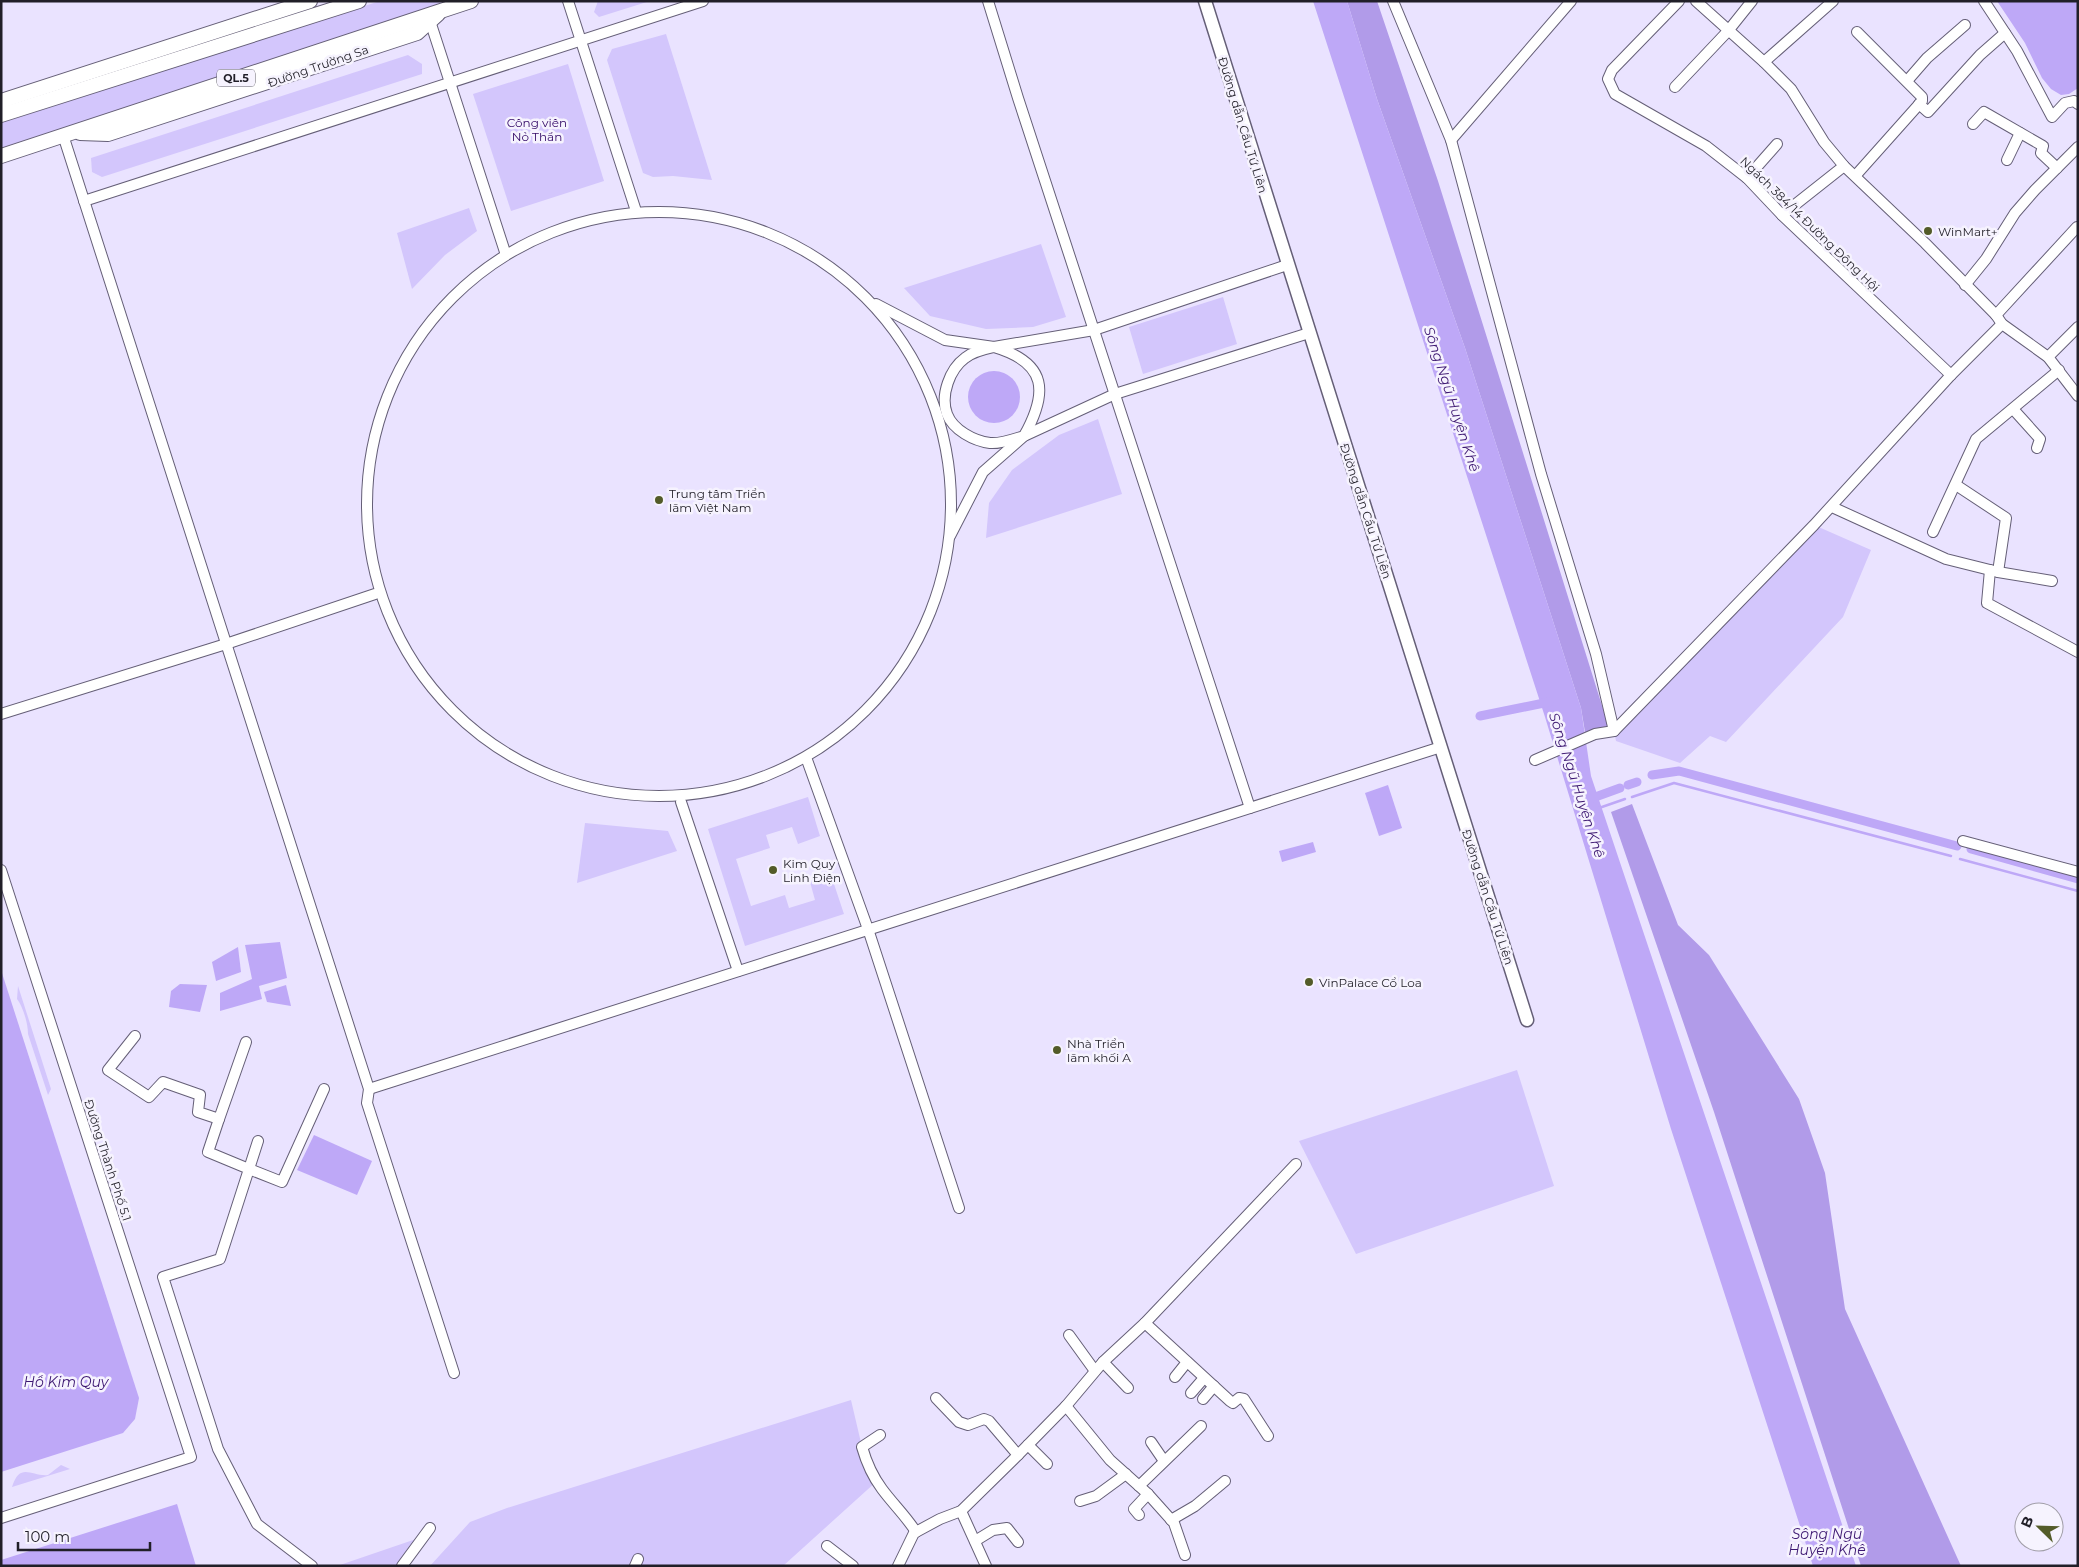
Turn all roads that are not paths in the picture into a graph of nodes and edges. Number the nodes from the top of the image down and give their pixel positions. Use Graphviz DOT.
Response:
graph roads {
  1 [pos="310,1"];
  2 [pos="359,1"];
  3 [pos="471,1"];
  4 [pos="568,1"];
  5 [pos="703,1"];
  6 [pos="988,1"];
  7 [pos="1205,1"];
  8 [pos="1393,1"];
  9 [pos="1571,1"];
  10 [pos="1679,1"];
  11 [pos="1696,1"];
  12 [pos="1752,1"];
  13 [pos="1833,1"];
  14 [pos="1984,1"];
  15 [pos="442,11"];
  16 [pos="430,21"];
  17 [pos="1965,25"];
  18 [pos="1728,31"];
  19 [pos="1858,32"];
  20 [pos="2006,33"];
  21 [pos="581,40"];
  22 [pos="367,42"];
  23 [pos="1764,62"];
  24 [pos="1907,81"];
  25 [pos="450,83"];
  26 [pos="1675,87"];
  27 [pos="1,101"];
  28 [pos="1919,104"];
  29 [pos="2078,104"];
  30 [pos="1,115"];
  31 [pos="1973,124"];
  32 [pos="2020,133"];
  33 [pos="66,134"];
  34 [pos="1451,140"];
  35 [pos="1777,144"];
  36 [pos="2078,147"];
  37 [pos="1,156"];
  38 [pos="2006,160"];
  39 [pos="1844,166"];
  40 [pos="2057,168"];
  41 [pos="1856,175"];
  42 [pos="1747,178"];
  43 [pos="84,201"];
  44 [pos="636,211"];
  45 [pos="1782,215"];
  46 [pos="2077,227"];
  47 [pos="505,252"];
  48 [pos="1287,265"];
  49 [pos="1965,285"];
  50 [pos="868,300"];
  51 [pos="1999,320"];
  52 [pos="2078,328"];
  53 [pos="1094,330"];
  54 [pos="1310,333"];
  55 [pos="994,347"];
  56 [pos="2048,357"];
  57 [pos="2059,370"];
  58 [pos="1951,375"];
  59 [pos="1115,394"];
  60 [pos="2078,396"];
  61 [pos="2013,409"];
  62 [pos="947,414"];
  63 [pos="1024,436"];
  64 [pos="2037,448"];
  65 [pos="1956,484"];
  66 [pos="1832,507"];
  67 [pos="1933,532"];
  68 [pos="949,539"];
  69 [pos="1994,571"];
  70 [pos="2052,581"];
  71 [pos="375,594"];
  72 [pos="226,644"];
  73 [pos="2078,652"];
  74 [pos="1,714"];
  75 [pos="1614,731"];
  76 [pos="1441,748"];
  77 [pos="807,760"];
  78 [pos="1535,760"];
  79 [pos="681,802"];
  80 [pos="1250,808"];
  81 [pos="1963,841"];
  82 [pos="1,870"];
  83 [pos="2078,872"];
  84 [pos="868,929"];
  85 [pos="738,971"];
  86 [pos="1527,1020"];
  87 [pos="134,1036"];
  88 [pos="246,1042"];
  89 [pos="324,1089"];
  90 [pos="368,1089"];
  91 [pos="218,1119"];
  92 [pos="258,1141"];
  93 [pos="1296,1164"];
  94 [pos="249,1170"];
  95 [pos="959,1208"];
  96 [pos="1145,1323"];
  97 [pos="1069,1335"];
  98 [pos="1103,1362"];
  99 [pos="1187,1362"];
  100 [pos="1095,1371"];
  101 [pos="454,1373"];
  102 [pos="1174,1376"];
  103 [pos="1204,1378"];
  104 [pos="1214,1386"];
  105 [pos="1128,1388"];
  106 [pos="1191,1393"];
  107 [pos="936,1398"];
  108 [pos="1202,1399"];
  109 [pos="1066,1406"];
  110 [pos="1201,1426"];
  111 [pos="880,1435"];
  112 [pos="1268,1436"];
  113 [pos="1151,1442"];
  114 [pos="1028,1445"];
  115 [pos="1018,1455"];
  116 [pos="1164,1461"];
  117 [pos="1047,1464"];
  118 [pos="1126,1474"];
  119 [pos="1225,1481"];
  120 [pos="1139,1486"];
  121 [pos="1148,1494"];
  122 [pos="1080,1501"];
  123 [pos="961,1512"];
  124 [pos="1139,1515"];
  125 [pos="1,1518"];
  126 [pos="1171,1520"];
  127 [pos="430,1528"];
  128 [pos="916,1532"];
  129 [pos="975,1541"];
  130 [pos="1018,1542"];
  131 [pos="827,1546"];
  132 [pos="1185,1555"];
  133 [pos="406,1564"];
  134 [pos="312,1566"];
  135 [pos="634,1566"];
  136 [pos="640,1566"];
  137 [pos="853,1566"];
  138 [pos="898,1566"];
  139 [pos="986,1566"];
  1 -- 27 [label="highway"];
  2 -- 30 [label="highway"];
  3 -- 15 [label="highway, Đường Trường Sa / QL.5"];
  4 -- 21 [label="street"];
  5 -- 21 [label="street"];
  6 -- 53 [label="street"];
  7 -- 48 [label="main road, Đường dẫn Cầu Tứ Liên"];
  8 -- 34 [label="street"];
  9 -- 34 [label="street"];
  10 -- 42 [label="street, Ngách 384/14 Đường Đông Hội"];
  11 -- 18 [label="street"];
  12 -- 18 [label="street"];
  13 -- 23 [label="street"];
  14 -- 20 [label="street"];
  15 -- 16 [label="highway, Đường Trường Sa / QL.5"];
  15 -- 22 [label="highway, Đường Trường Sa / QL.5"];
  16 -- 22 [label="highway, Đường Trường Sa / QL.5"];
  16 -- 25 [label="street"];
  17 -- 24 [label="street"];
  18 -- 23 [label="street"];
  18 -- 26 [label="street"];
  19 -- 24 [label="street"];
  20 -- 28 [label="street"];
  20 -- 29 [label="street"];
  21 -- 25 [label="street"];
  21 -- 44 [label="street"];
  22 -- 33 [label="highway, Đường Trường Sa / QL.5"];
  23 -- 39 [label="street"];
  24 -- 28 [label="street"];
  25 -- 43 [label="street"];
  25 -- 47 [label="street"];
  28 -- 41 [label="street"];
  31 -- 32 [label="street"];
  32 -- 38 [label="street"];
  32 -- 40 [label="street"];
  33 -- 37 [label="highway, Đường Trường Sa / QL.5"];
  33 -- 43 [label="street"];
  34 -- 75 [label="street"];
  35 -- 42 [label="street"];
  36 -- 40 [label="street"];
  39 -- 41 [label="street"];
  39 -- 45 [label="street"];
  40 -- 49 [label="street"];
  41 -- 49 [label="street"];
  42 -- 45 [label="street, Ngách 384/14 Đường Đông Hội"];
  43 -- 72 [label="street"];
  44 -- 47 [label="street"];
  44 -- 50 [label="street"];
  45 -- 58 [label="street, Ngách 384/14 Đường Đông Hội"];
  46 -- 51 [label="street"];
  47 -- 71 [label="street"];
  48 -- 53 [label="street"];
  48 -- 54 [label="main road, Đường dẫn Cầu Tứ Liên"];
  49 -- 51 [label="street"];
  50 -- 55 [label="street"];
  50 -- 62 [label="street"];
  51 -- 56 [label="street"];
  51 -- 58 [label="street"];
  52 -- 56 [label="street"];
  53 -- 55 [label="street"];
  53 -- 59 [label="street"];
  54 -- 59 [label="street"];
  54 -- 76 [label="main road, Đường dẫn Cầu Tứ Liên"];
  55 -- 62 [label="street"];
  55 -- 63 [label="street"];
  56 -- 57 [label="street"];
  57 -- 60 [label="street"];
  57 -- 61 [label="street"];
  58 -- 66 [label="street"];
  59 -- 63 [label="street"];
  59 -- 80 [label="street"];
  61 -- 64 [label="street"];
  61 -- 65 [label="street"];
  62 -- 63 [label="street"];
  62 -- 68 [label="street"];
  63 -- 68 [label="street"];
  65 -- 67 [label="street"];
  65 -- 69 [label="street"];
  66 -- 69 [label="street"];
  66 -- 75 [label="street"];
  68 -- 77 [label="street"];
  69 -- 70 [label="street"];
  69 -- 73 [label="street"];
  71 -- 72 [label="street"];
  71 -- 79 [label="street"];
  72 -- 74 [label="street"];
  72 -- 90 [label="street"];
  75 -- 78 [label="street"];
  76 -- 80 [label="street"];
  76 -- 86 [label="main road, Đường dẫn Cầu Tứ Liên"];
  77 -- 79 [label="street"];
  77 -- 84 [label="street"];
  79 -- 85 [label="street"];
  80 -- 84 [label="street"];
  81 -- 83 [label="street"];
  82 -- 125 [label="street, Đường Thành Phố 5.1"];
  84 -- 85 [label="street"];
  84 -- 95 [label="street"];
  85 -- 90 [label="street"];
  87 -- 91 [label="street"];
  88 -- 91 [label="street"];
  89 -- 94 [label="street"];
  90 -- 101 [label="street"];
  91 -- 94 [label="street"];
  92 -- 94 [label="street"];
  93 -- 96 [label="street"];
  94 -- 134 [label="street"];
  96 -- 98 [label="street"];
  96 -- 99 [label="street"];
  97 -- 100 [label="street"];
  98 -- 100 [label="street"];
  98 -- 105 [label="street"];
  99 -- 102 [label="street"];
  99 -- 103 [label="street"];
  100 -- 109 [label="street"];
  103 -- 104 [label="street"];
  103 -- 106 [label="street"];
  104 -- 108 [label="street"];
  104 -- 112 [label="street"];
  107 -- 115 [label="street"];
  109 -- 114 [label="street"];
  109 -- 118 [label="street"];
  110 -- 116 [label="street"];
  111 -- 128 [label="street"];
  113 -- 116 [label="street"];
  114 -- 115 [label="street"];
  114 -- 117 [label="street"];
  115 -- 123 [label="street"];
  116 -- 120 [label="street"];
  118 -- 120 [label="street"];
  118 -- 122 [label="street"];
  119 -- 126 [label="street"];
  120 -- 121 [label="street"];
  121 -- 124 [label="street"];
  121 -- 126 [label="street"];
  123 -- 128 [label="street"];
  123 -- 129 [label="street"];
  126 -- 132 [label="street"];
  127 -- 133 [label="street"];
  128 -- 138 [label="street"];
  129 -- 130 [label="street"];
  129 -- 139 [label="street"];
  131 -- 137 [label="street"];
  135 -- 136 [label="street"];
}
